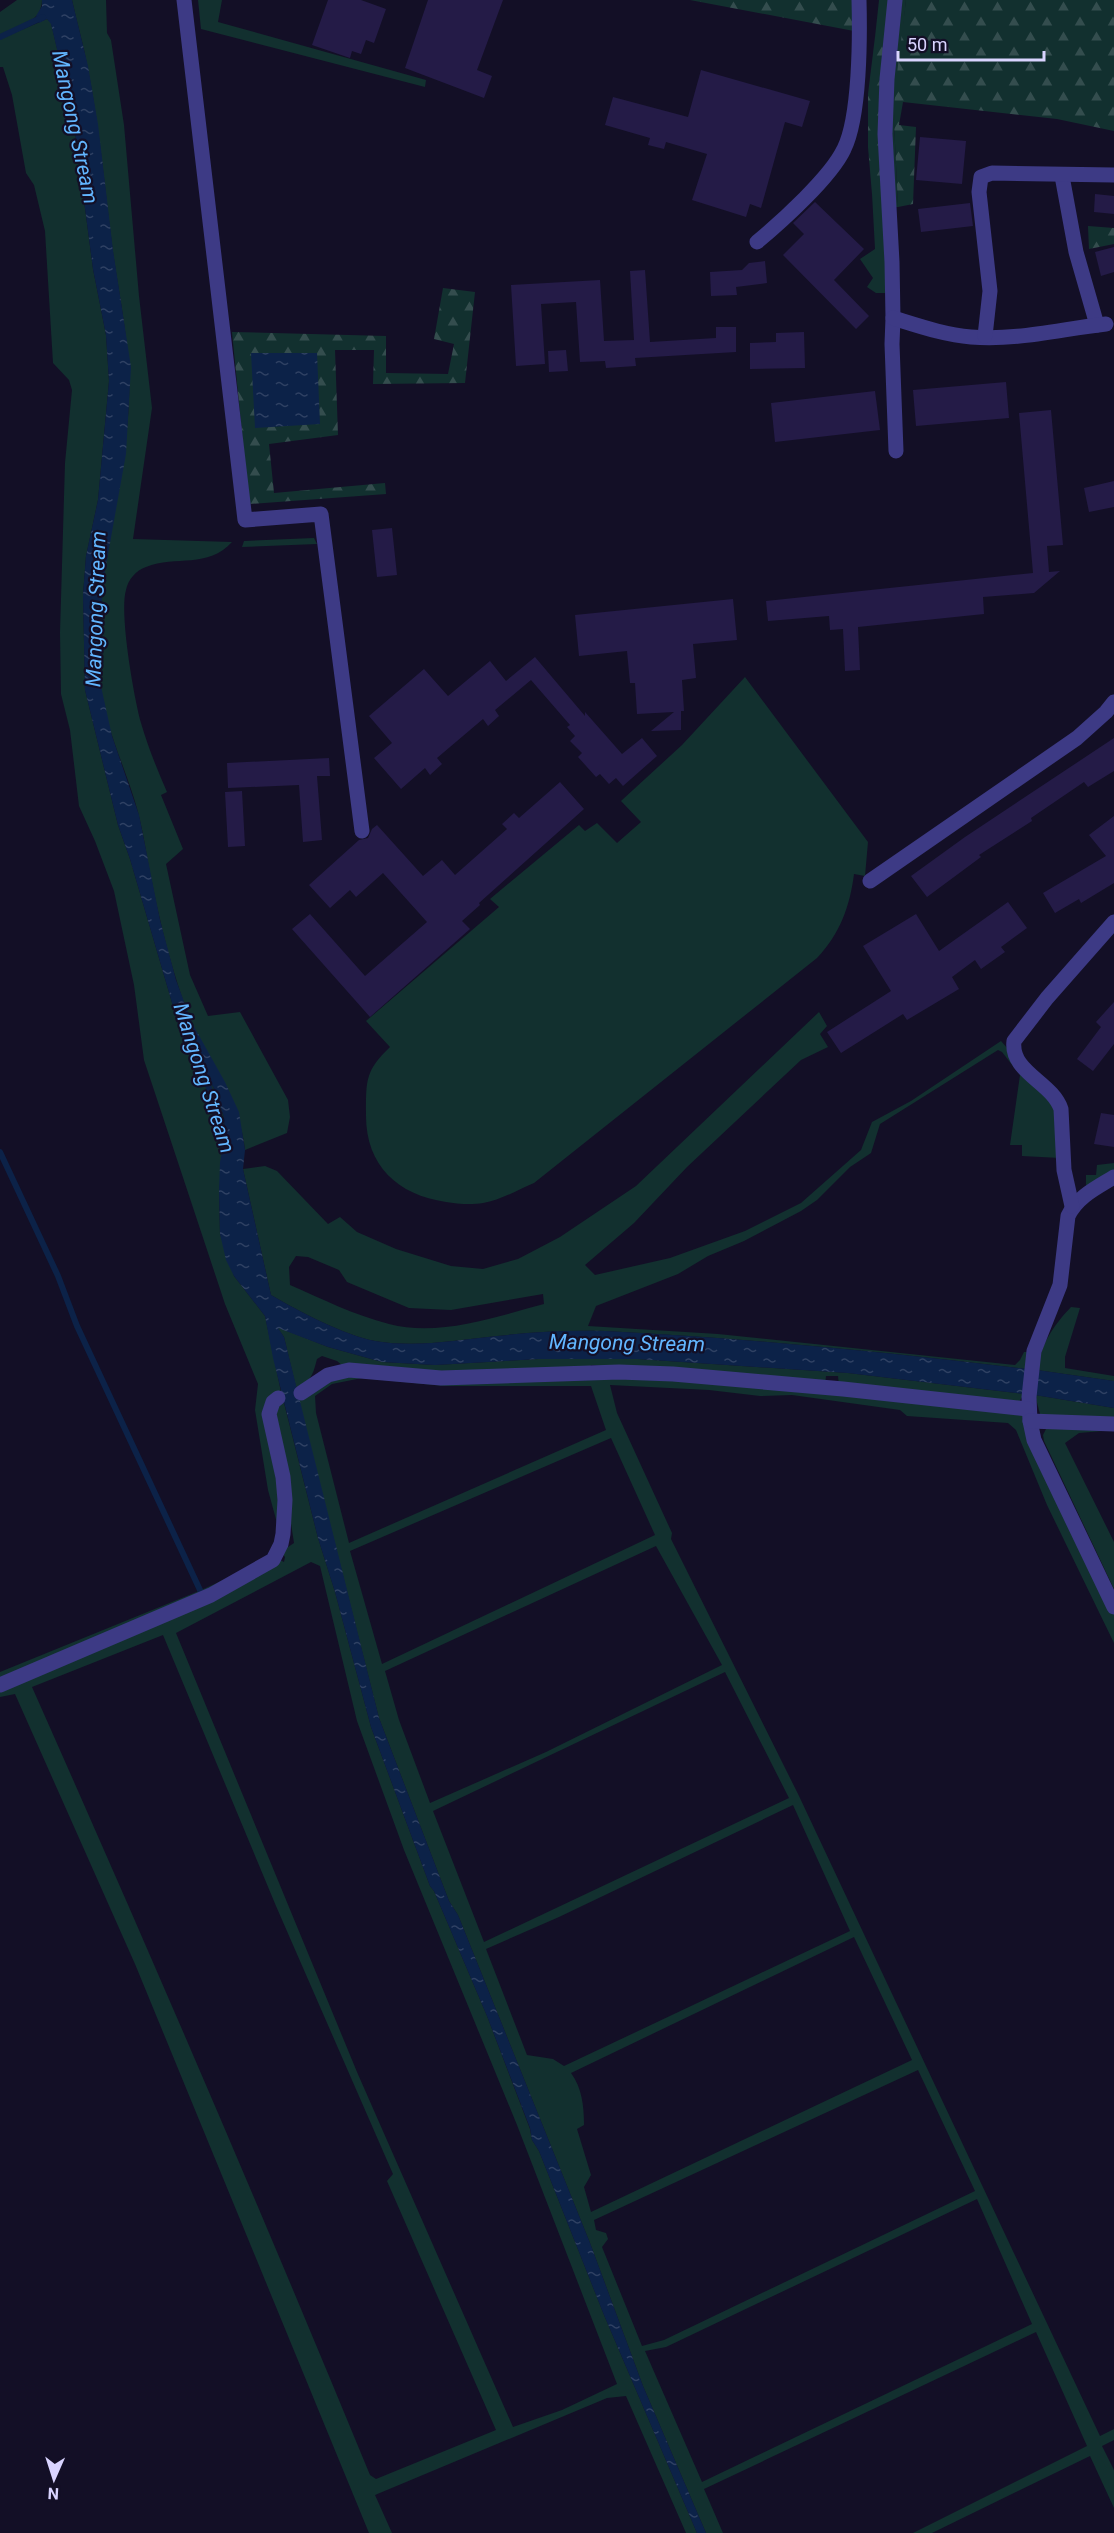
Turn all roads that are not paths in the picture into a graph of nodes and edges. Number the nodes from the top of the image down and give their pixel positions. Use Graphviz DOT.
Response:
graph roads {
  1 [pos="184,0"];
  2 [pos="859,0"];
  3 [pos="895,0"];
  4 [pos="1114,175"];
  5 [pos="1062,176"];
  6 [pos="757,242"];
  7 [pos="893,318"];
  8 [pos="985,336"];
  9 [pos="896,451"];
  10 [pos="1114,702"];
  11 [pos="362,831"];
  12 [pos="870,881"];
  13 [pos="1114,922"];
  14 [pos="1114,1176"];
  15 [pos="1072,1206"];
  16 [pos="300,1393"];
  17 [pos="278,1398"];
  18 [pos="1029,1409"];
  19 [pos="1114,1424"];
  20 [pos="1114,1607"];
  21 [pos="0,1685"];
  1 -- 11 [label="street"];
  2 -- 6 [label="street"];
  3 -- 7 [label="street"];
  4 -- 5 [label="street"];
  5 -- 8 [label="street"];
  5 -- 8 [label="street"];
  7 -- 8 [label="street"];
  7 -- 9 [label="street"];
  10 -- 12 [label="street"];
  13 -- 15 [label="street"];
  14 -- 15 [label="street"];
  15 -- 18 [label="street"];
  16 -- 18 [label="street"];
  17 -- 21 [label="street"];
  18 -- 19 [label="street"];
  18 -- 20 [label="street"];
}
